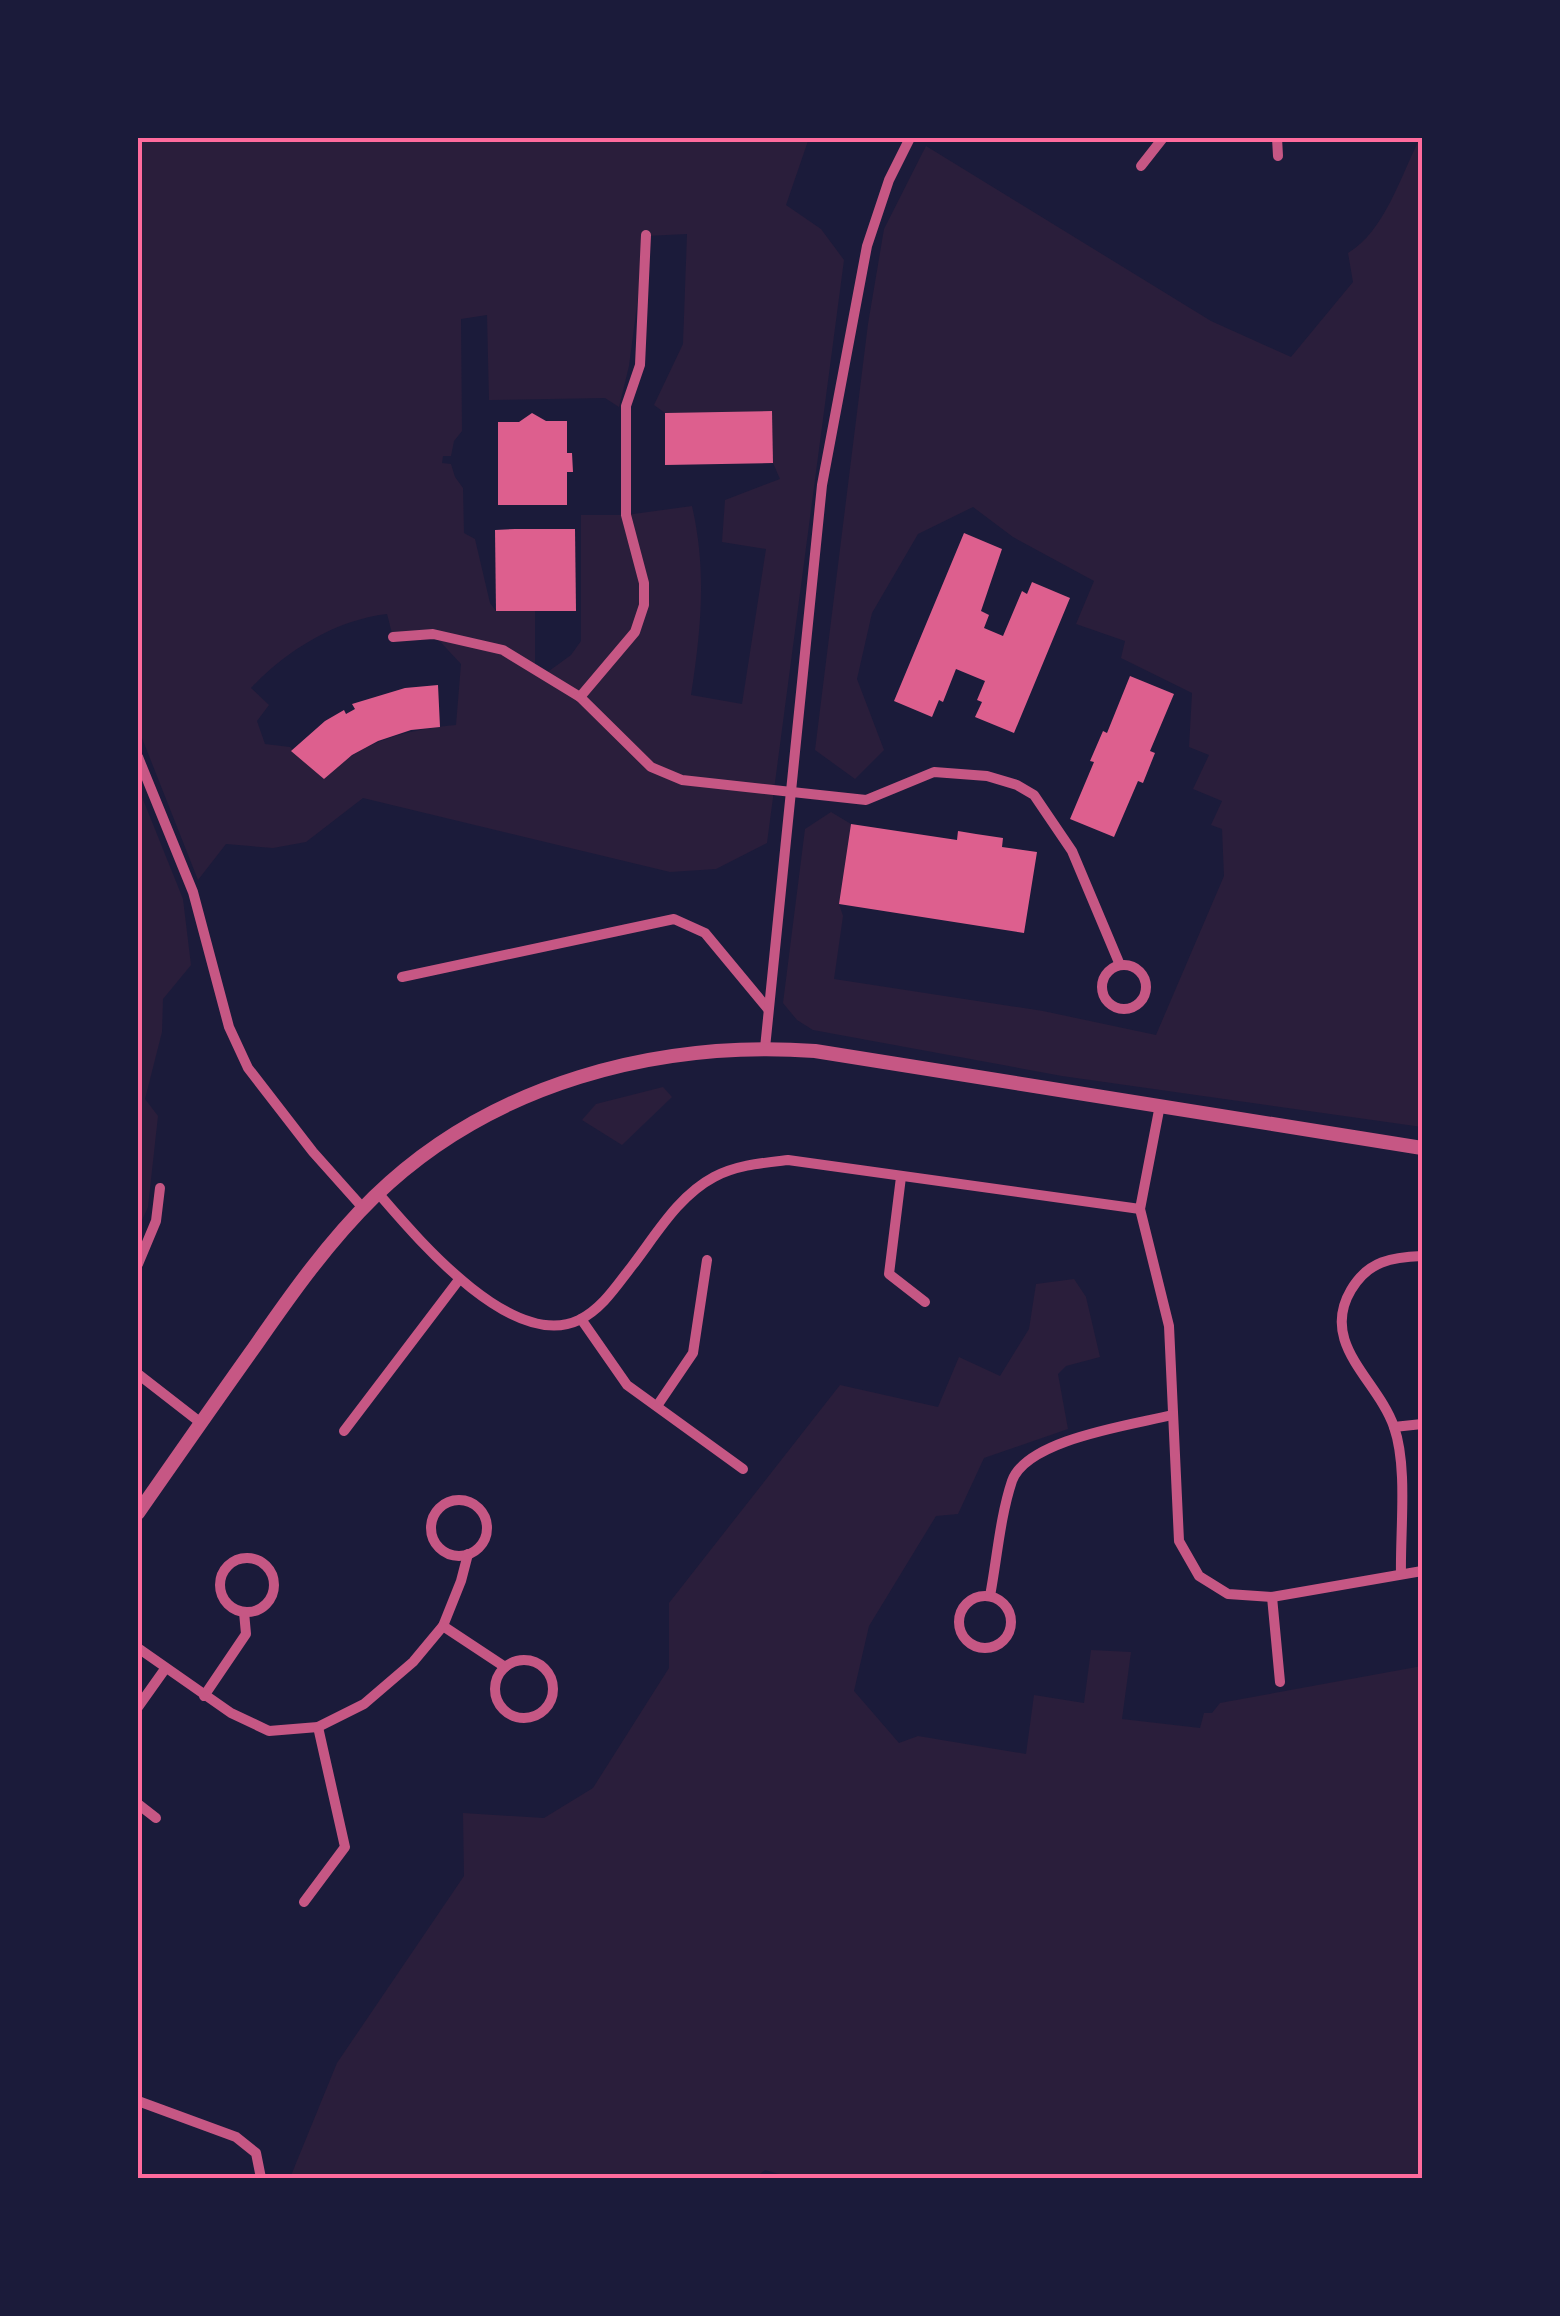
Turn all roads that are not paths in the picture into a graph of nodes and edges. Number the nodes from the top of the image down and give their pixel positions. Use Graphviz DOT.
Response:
graph roads {
  1 [pos="910,138"];
  2 [pos="1163,138"];
  3 [pos="1277,138"];
  4 [pos="1278,156"];
  5 [pos="1141,166"];
  6 [pos="646,235"];
  7 [pos="394,637"];
  8 [pos="580,697"];
  9 [pos="138,757"];
  10 [pos="789,792"];
  11 [pos="1120,965"];
  12 [pos="402,977"];
  13 [pos="768,1008"];
  14 [pos="765,1048"];
  15 [pos="1160,1105"];
  16 [pos="1422,1148"];
  17 [pos="901,1177"];
  18 [pos="160,1188"];
  19 [pos="378,1193"];
  20 [pos="363,1208"];
  21 [pos="1140,1209"];
  22 [pos="1422,1256"];
  23 [pos="707,1260"];
  24 [pos="138,1264"];
  25 [pos="458,1280"];
  26 [pos="925,1302"];
  27 [pos="581,1319"];
  28 [pos="138,1374"];
  29 [pos="657,1406"];
  30 [pos="1172,1415"];
  31 [pos="201,1423"];
  32 [pos="1422,1424"];
  33 [pos="1394,1427"];
  34 [pos="344,1431"];
  35 [pos="743,1469"];
  36 [pos="138,1513"];
  37 [pos="468,1554"];
  38 [pos="1422,1571"];
  39 [pos="1401,1574"];
  40 [pos="990,1596"];
  41 [pos="1272,1597"];
  42 [pos="244,1612"];
  43 [pos="443,1626"];
  44 [pos="138,1648"];
  45 [pos="504,1667"];
  46 [pos="165,1669"];
  47 [pos="1280,1682"];
  48 [pos="204,1696"];
  49 [pos="138,1708"];
  50 [pos="318,1727"];
  51 [pos="138,1804"];
  52 [pos="156,1818"];
  53 [pos="304,1902"];
  54 [pos="138,2101"];
  55 [pos="260,2178"];
  1 -- 10 [label="street"];
  2 -- 5 [label="street"];
  3 -- 4 [label="street"];
  6 -- 8 [label="street"];
  7 -- 8 [label="street"];
  8 -- 10 [label="street"];
  9 -- 20 [label="street"];
  10 -- 11 [label="street"];
  10 -- 13 [label="street"];
  11 -- 11 [label="street"];
  12 -- 13 [label="street"];
  13 -- 14 [label="street"];
  14 -- 15 [label="street"];
  14 -- 19 [label="street"];
  15 -- 16 [label="street"];
  15 -- 21 [label="street"];
  17 -- 21 [label="street"];
  17 -- 26 [label="street"];
  17 -- 27 [label="street"];
  18 -- 24 [label="street"];
  19 -- 20 [label="street"];
  19 -- 25 [label="street"];
  20 -- 31 [label="street"];
  21 -- 30 [label="street"];
  22 -- 33 [label="street"];
  23 -- 29 [label="street"];
  25 -- 27 [label="street"];
  25 -- 34 [label="street"];
  27 -- 29 [label="street"];
  28 -- 31 [label="street"];
  29 -- 35 [label="street"];
  30 -- 40 [label="street"];
  30 -- 41 [label="street"];
  31 -- 36 [label="street"];
  32 -- 33 [label="street"];
  33 -- 39 [label="street"];
  37 -- 37 [label="street"];
  37 -- 43 [label="street"];
  38 -- 39 [label="street"];
  39 -- 41 [label="street"];
  40 -- 40 [label="street"];
  41 -- 47 [label="street"];
  42 -- 42 [label="street"];
  42 -- 48 [label="street"];
  43 -- 45 [label="street"];
  43 -- 50 [label="street"];
  44 -- 46 [label="street"];
  45 -- 45 [label="street"];
  46 -- 48 [label="street"];
  46 -- 49 [label="street"];
  48 -- 50 [label="street"];
  50 -- 53 [label="street"];
  51 -- 52 [label="street"];
  54 -- 55 [label="street"];
}
